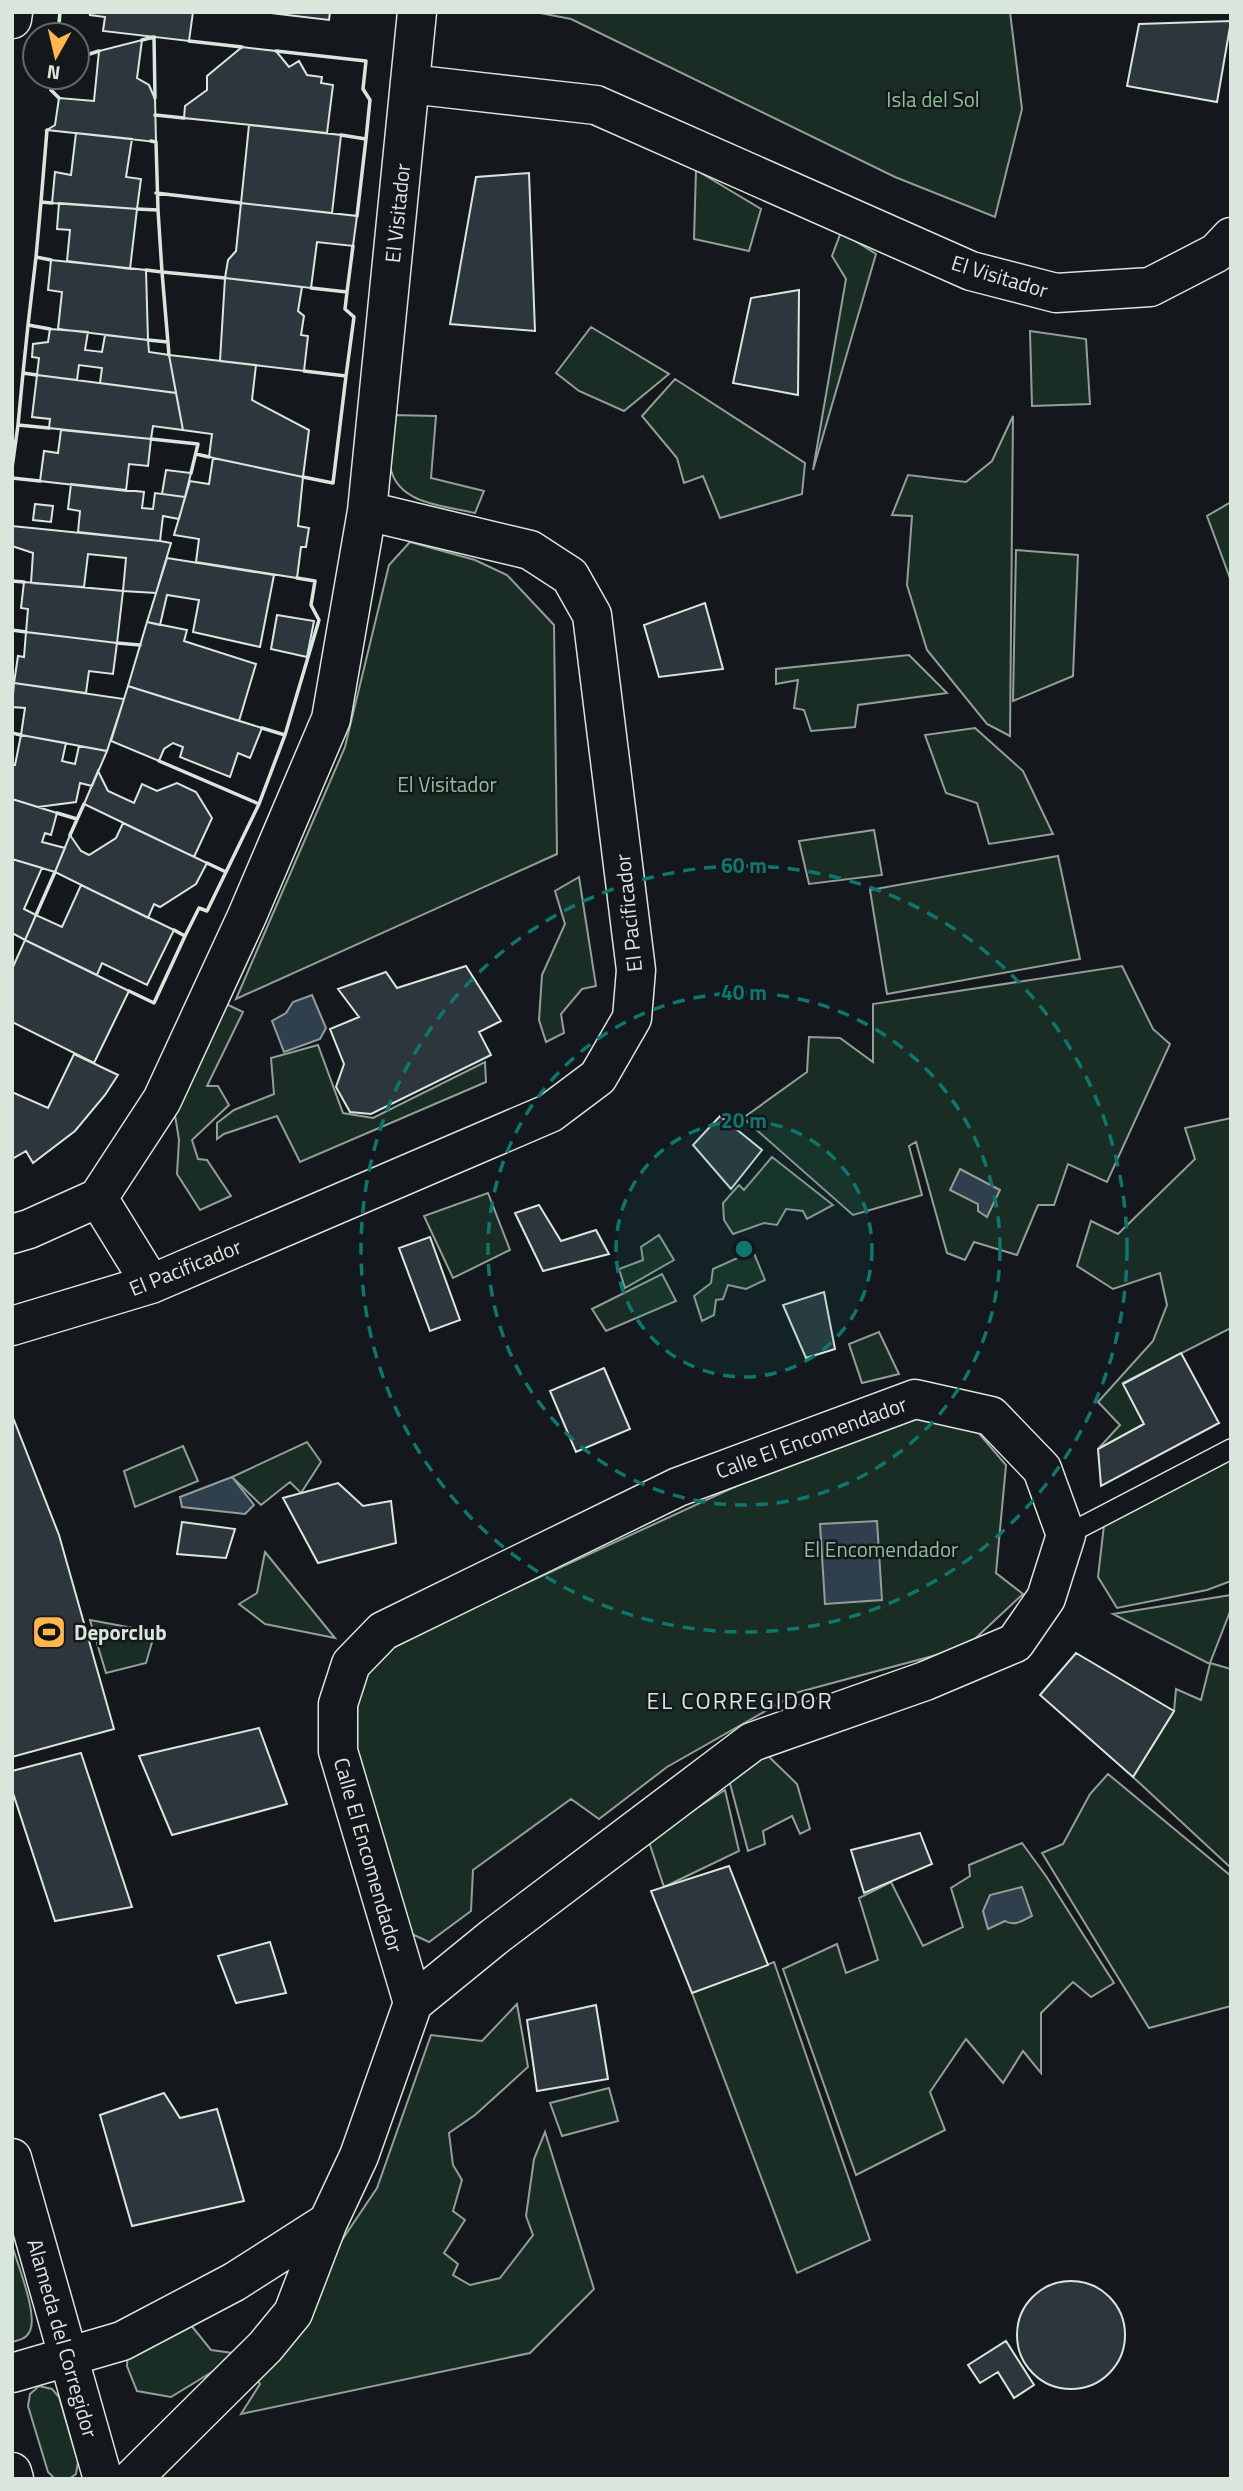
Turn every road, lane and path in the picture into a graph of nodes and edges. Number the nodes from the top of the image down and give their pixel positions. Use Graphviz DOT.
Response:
graph roads {
  1 [pos="13,12"];
  2 [pos="417,12"];
  3 [pos="12,19"];
  4 [pos="410,84"];
  5 [pos="1231,237"];
  6 [pos="367,511"];
  7 [pos="98,1198"];
  8 [pos="12,1234"];
  9 [pos="151,1283"];
  10 [pos="12,1326"];
  11 [pos="1231,1449"];
  12 [pos="1066,1535"];
  13 [pos="413,2003"];
  14 [pos="12,2158"];
  15 [pos="328,2222"];
  16 [pos="69,2358"];
  17 [pos="12,2373"];
  18 [pos="12,2472"];
  19 [pos="14,2479"];
  20 [pos="103,2479"];
  21 [pos="132,2479"];
  1 -- 3 [label="street"];
  2 -- 4 [label="street, El Visitador"];
  4 -- 5 [label="street, El Visitador"];
  4 -- 6 [label="street, El Visitador"];
  6 -- 7 [label="street, El Visitador"];
  6 -- 9 [label="street, El Pacificador"];
  7 -- 8 [label="street"];
  7 -- 9 [label="street"];
  9 -- 10 [label="street, El Pacificador"];
  11 -- 12 [label="lane"];
  12 -- 13 [label="street"];
  12 -- 13 [label="street, Calle El Encomendador"];
  13 -- 15 [label="street"];
  14 -- 16 [label="street, Alameda del Corregidor"];
  15 -- 16 [label="street"];
  15 -- 21 [label="street"];
  16 -- 17 [label="street"];
  16 -- 20 [label="street, Alameda del Corregidor"];
  18 -- 19 [label="street"];
}
